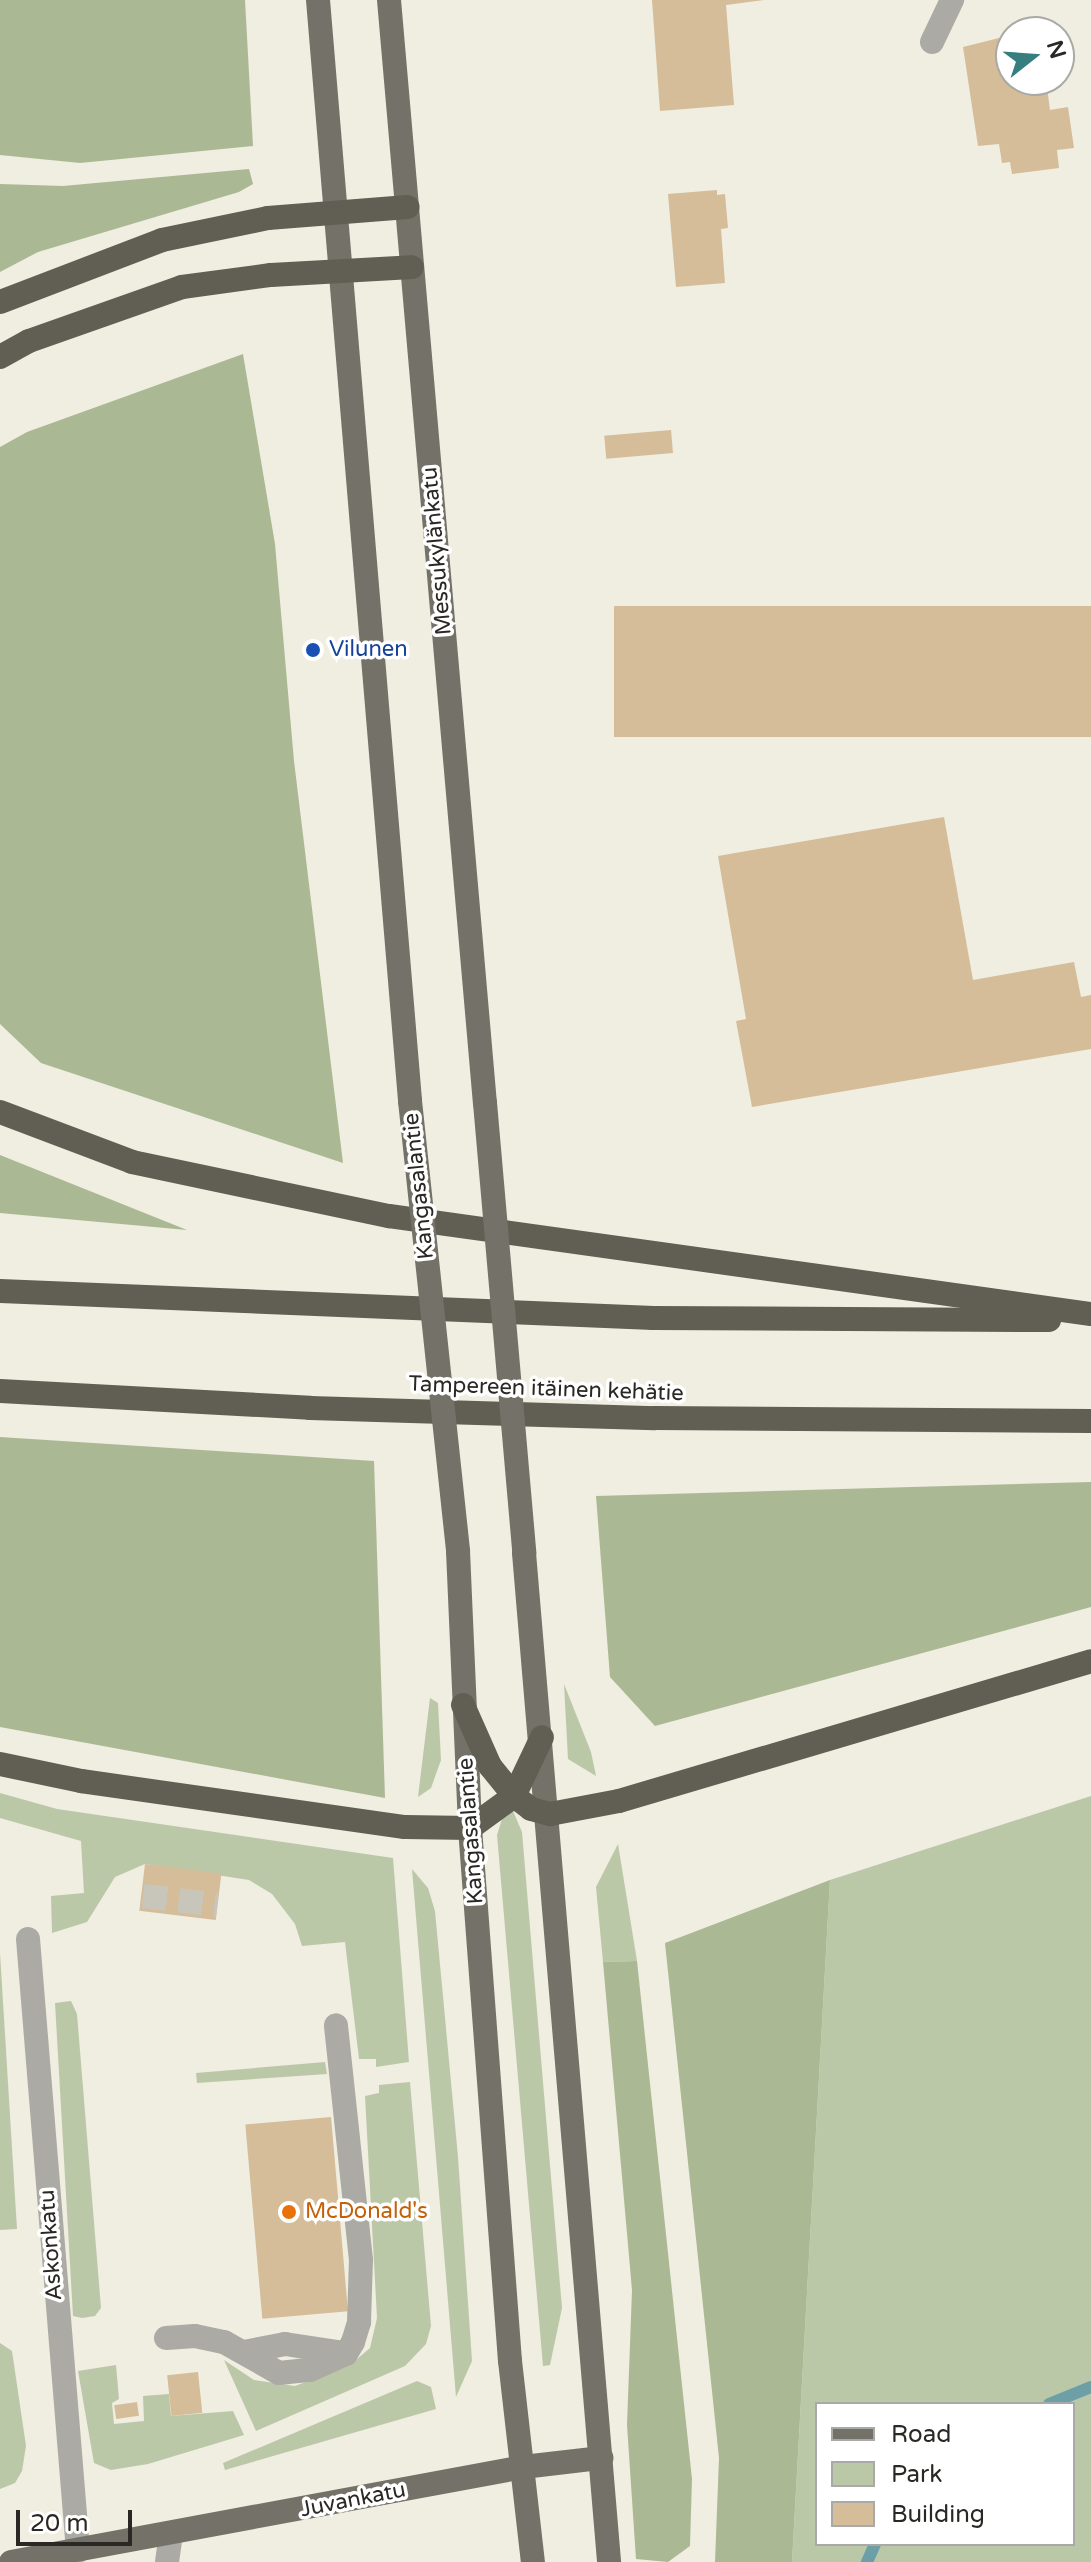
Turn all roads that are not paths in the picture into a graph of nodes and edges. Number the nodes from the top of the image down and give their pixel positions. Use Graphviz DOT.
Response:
graph roads {
  1 [pos="318,0"];
  2 [pos="389,0"];
  3 [pos="952,0"];
  4 [pos="932,42"];
  5 [pos="408,207"];
  6 [pos="337,211"];
  7 [pos="412,267"];
  8 [pos="343,271"];
  9 [pos="0,302"];
  10 [pos="0,357"];
  11 [pos="0,1112"];
  12 [pos="0,1291"];
  13 [pos="1091,1314"];
  14 [pos="1091,1321"];
  15 [pos="0,1391"];
  16 [pos="1091,1421"];
  17 [pos="1091,1661"];
  18 [pos="463,1705"];
  19 [pos="542,1737"];
  20 [pos="0,1764"];
  21 [pos="514,1796"];
  22 [pos="550,1814"];
  23 [pos="470,1828"];
  24 [pos="28,1939"];
  25 [pos="336,2025"];
  26 [pos="166,2338"];
  27 [pos="601,2458"];
  28 [pos="523,2467"];
  29 [pos="171,2535"];
  30 [pos="78,2551"];
  31 [pos="11,2562"];
  32 [pos="167,2562"];
  33 [pos="533,2562"];
  34 [pos="609,2562"];
  1 -- 6 [label="main road"];
  2 -- 5 [label="main road, Messukylänkatu"];
  3 -- 4 [label="street"];
  5 -- 6 [label="highway"];
  5 -- 7 [label="main road, Messukylänkatu"];
  6 -- 8 [label="main road"];
  6 -- 9 [label="highway"];
  7 -- 8 [label="highway"];
  7 -- 19 [label="main road, Messukylänkatu, bridge"];
  8 -- 10 [label="highway"];
  8 -- 18 [label="main road, Kangasalantie, bridge"];
  11 -- 13 [label="highway"];
  12 -- 14 [label="highway"];
  15 -- 16 [label="highway, Tampereen itäinen kehätie"];
  17 -- 22 [label="highway"];
  18 -- 21 [label="highway"];
  18 -- 23 [label="main road, Kangasalantie"];
  19 -- 21 [label="highway"];
  19 -- 22 [label="main road"];
  20 -- 23 [label="highway"];
  21 -- 22 [label="highway"];
  21 -- 23 [label="highway"];
  22 -- 27 [label="main road"];
  23 -- 28 [label="main road, Kangasalantie"];
  24 -- 30 [label="street, Askonkatu"];
  25 -- 26 [label="street"];
  27 -- 28 [label="main road, Juvankatu"];
  27 -- 34 [label="main road"];
  28 -- 29 [label="main road, Juvankatu"];
  28 -- 33 [label="main road, Kangasalantie"];
  29 -- 30 [label="main road, Juvankatu"];
  29 -- 32 [label="street"];
  30 -- 31 [label="main road, Juvankatu"];
}
